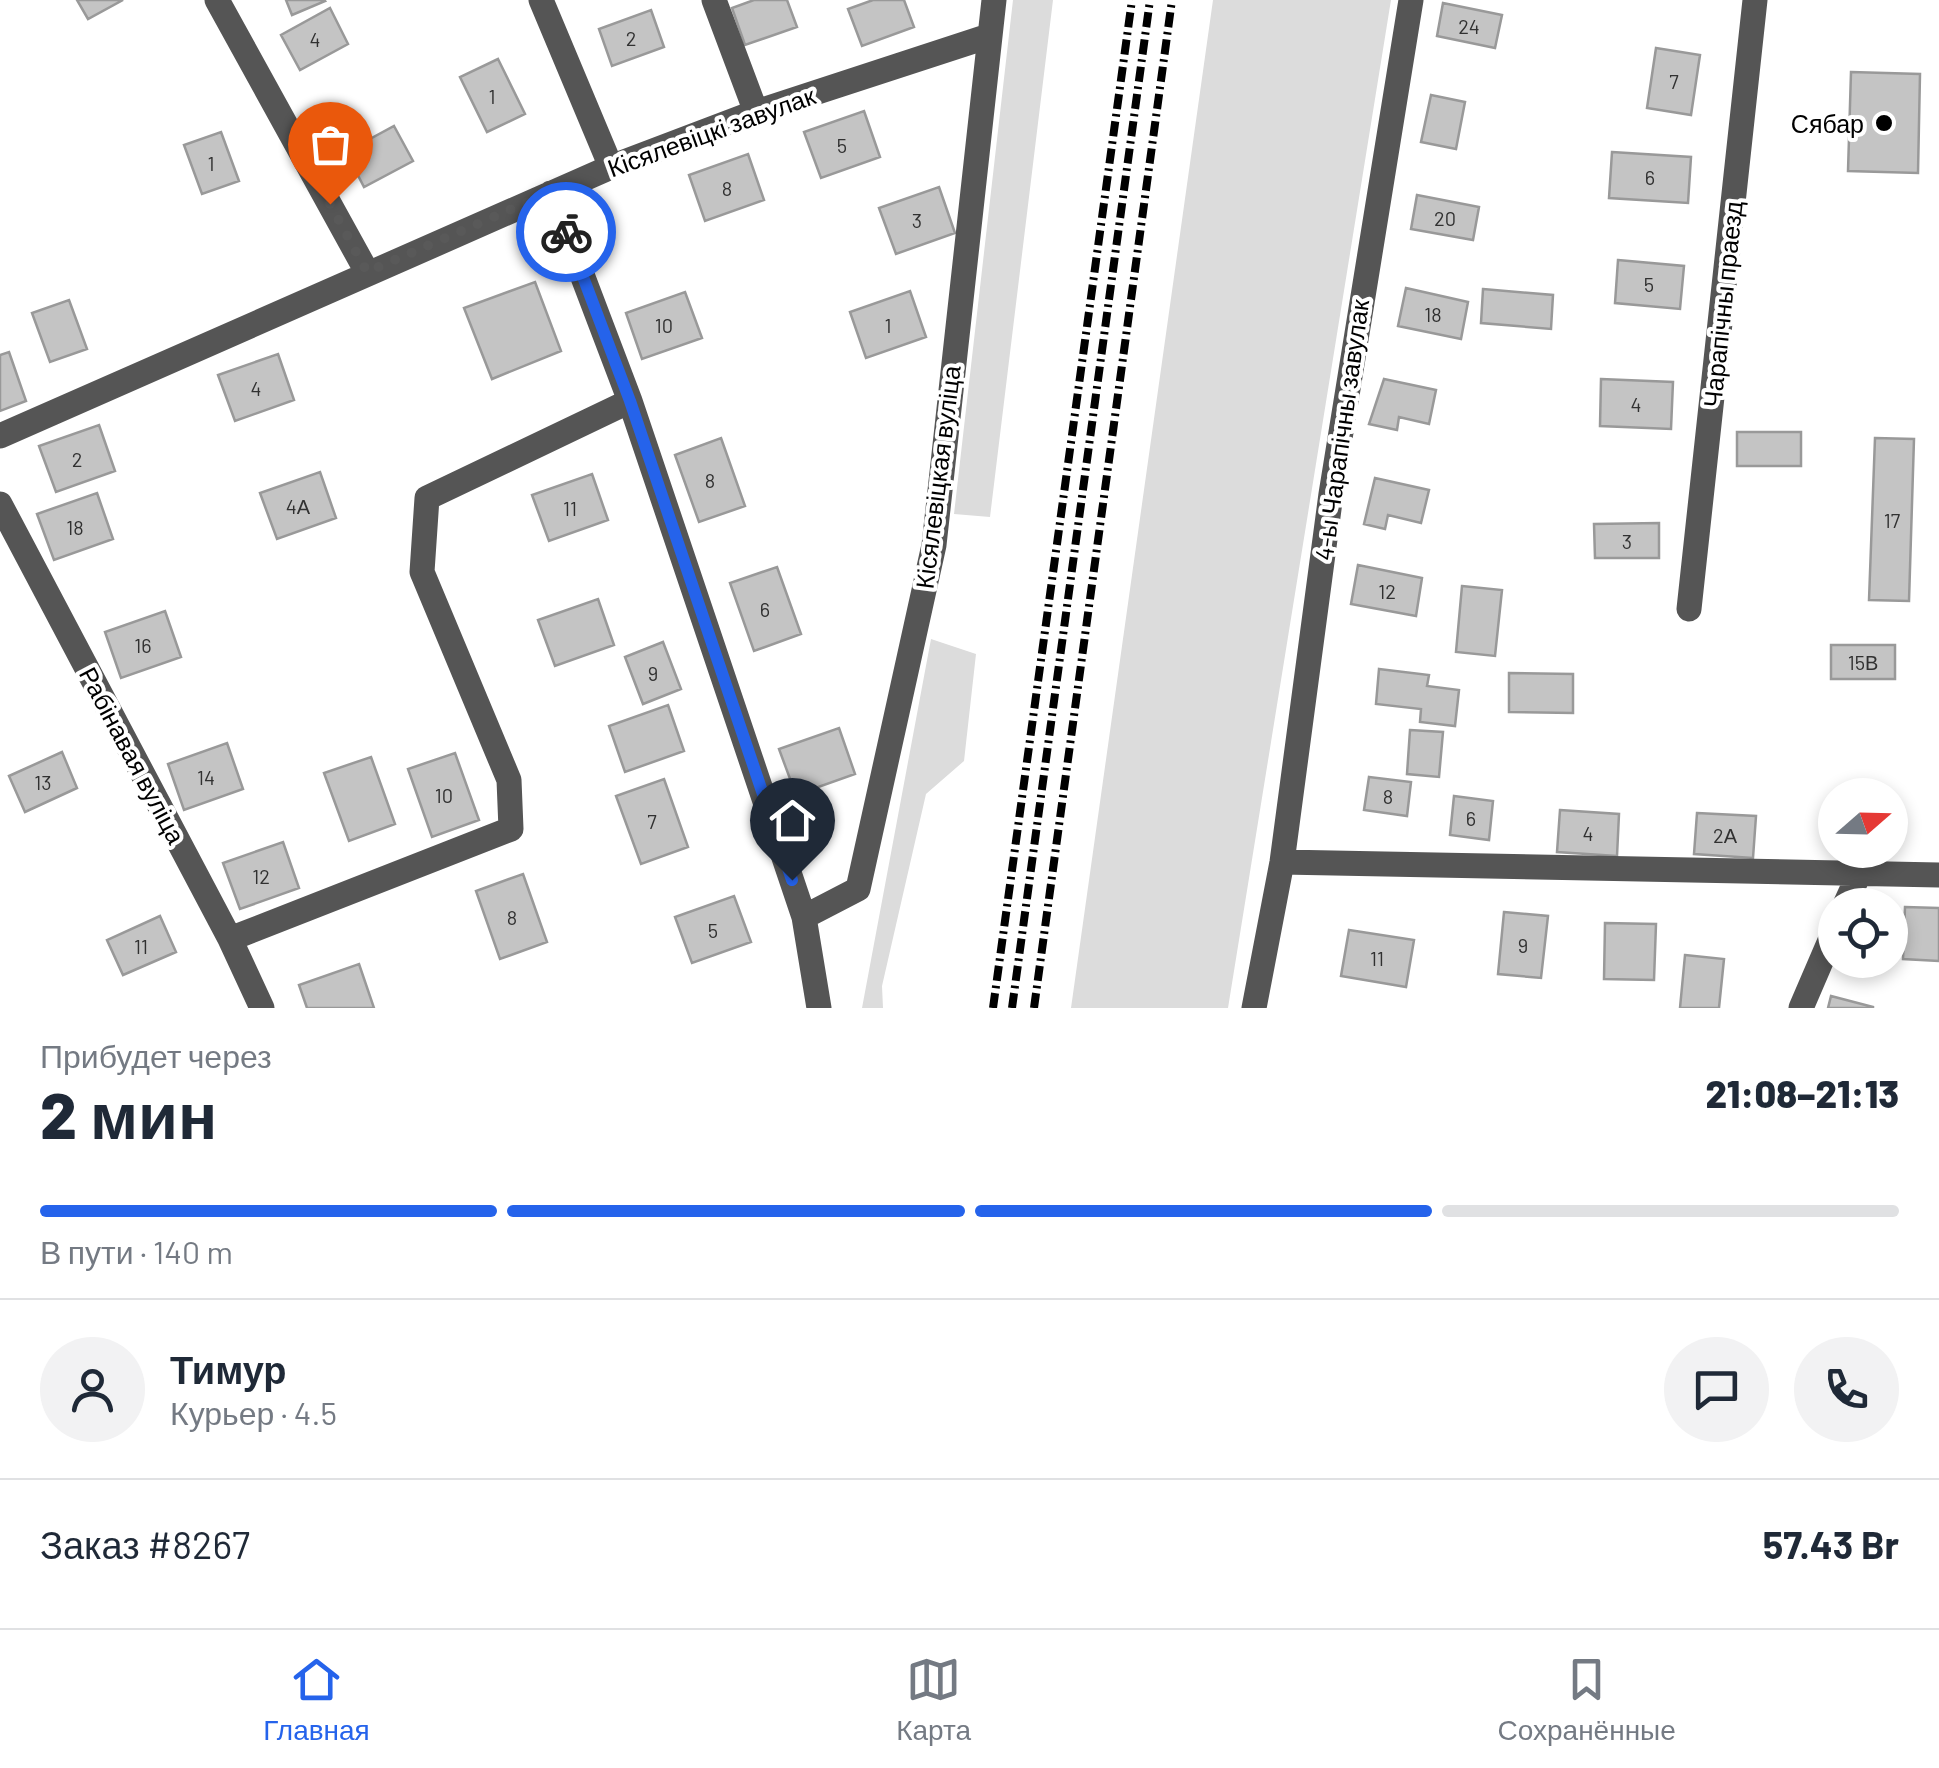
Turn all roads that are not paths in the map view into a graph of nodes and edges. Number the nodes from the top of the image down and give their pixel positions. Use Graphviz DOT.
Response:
graph roads {
  1 [pos="218,0"];
  2 [pos="541,0"];
  3 [pos="714,0"];
  4 [pos="994,0"];
  5 [pos="1411,0"];
  6 [pos="1755,0"];
  7 [pos="990,36"];
  8 [pos="756,112"];
  9 [pos="611,167"];
  10 [pos="551,192"];
  11 [pos="367,272"];
  12 [pos="630,401"];
  13 [pos="0,436"];
  14 [pos="0,504"];
  15 [pos="1689,608"];
  16 [pos="1282,862"];
  17 [pos="1858,874"];
  18 [pos="1939,874"];
  19 [pos="1852,888"];
  20 [pos="804,916"];
  21 [pos="230,939"];
  22 [pos="1818,968"];
  23 [pos="262,1008"];
  24 [pos="819,1008"];
  25 [pos="1254,1008"];
  26 [pos="1801,1008"];
  1 -- 11 [label="street"];
  2 -- 9 [label="street"];
  3 -- 8 [label="street"];
  4 -- 7 [label="street, Кісялевіцкая вуліца"];
  5 -- 16 [label="street, 4-ы Чарапічны завулак"];
  6 -- 15 [label="street, Чарапічны праезд"];
  7 -- 8 [label="street, Кісялевіцкі завулак"];
  7 -- 20 [label="street, Кісялевіцкая вуліца"];
  8 -- 9 [label="street, Кісялевіцкі завулак"];
  9 -- 10 [label="street, Кісялевіцкі завулак"];
  10 -- 11 [label="street, Кісялевіцкі завулак"];
  10 -- 12 [label="street"];
  11 -- 13 [label="street, Кісялевіцкі завулак"];
  12 -- 20 [label="street"];
  12 -- 21 [label="street"];
  14 -- 21 [label="street, Рабінавая вуліца"];
  16 -- 17 [label="street"];
  16 -- 25 [label="street, 4-ы Чарапічны завулак"];
  17 -- 18 [label="street"];
  17 -- 19 [label="street"];
  20 -- 24 [label="street"];
  21 -- 23 [label="street, Рабінавая вуліца"];
  22 -- 26 [label="street"];
}
